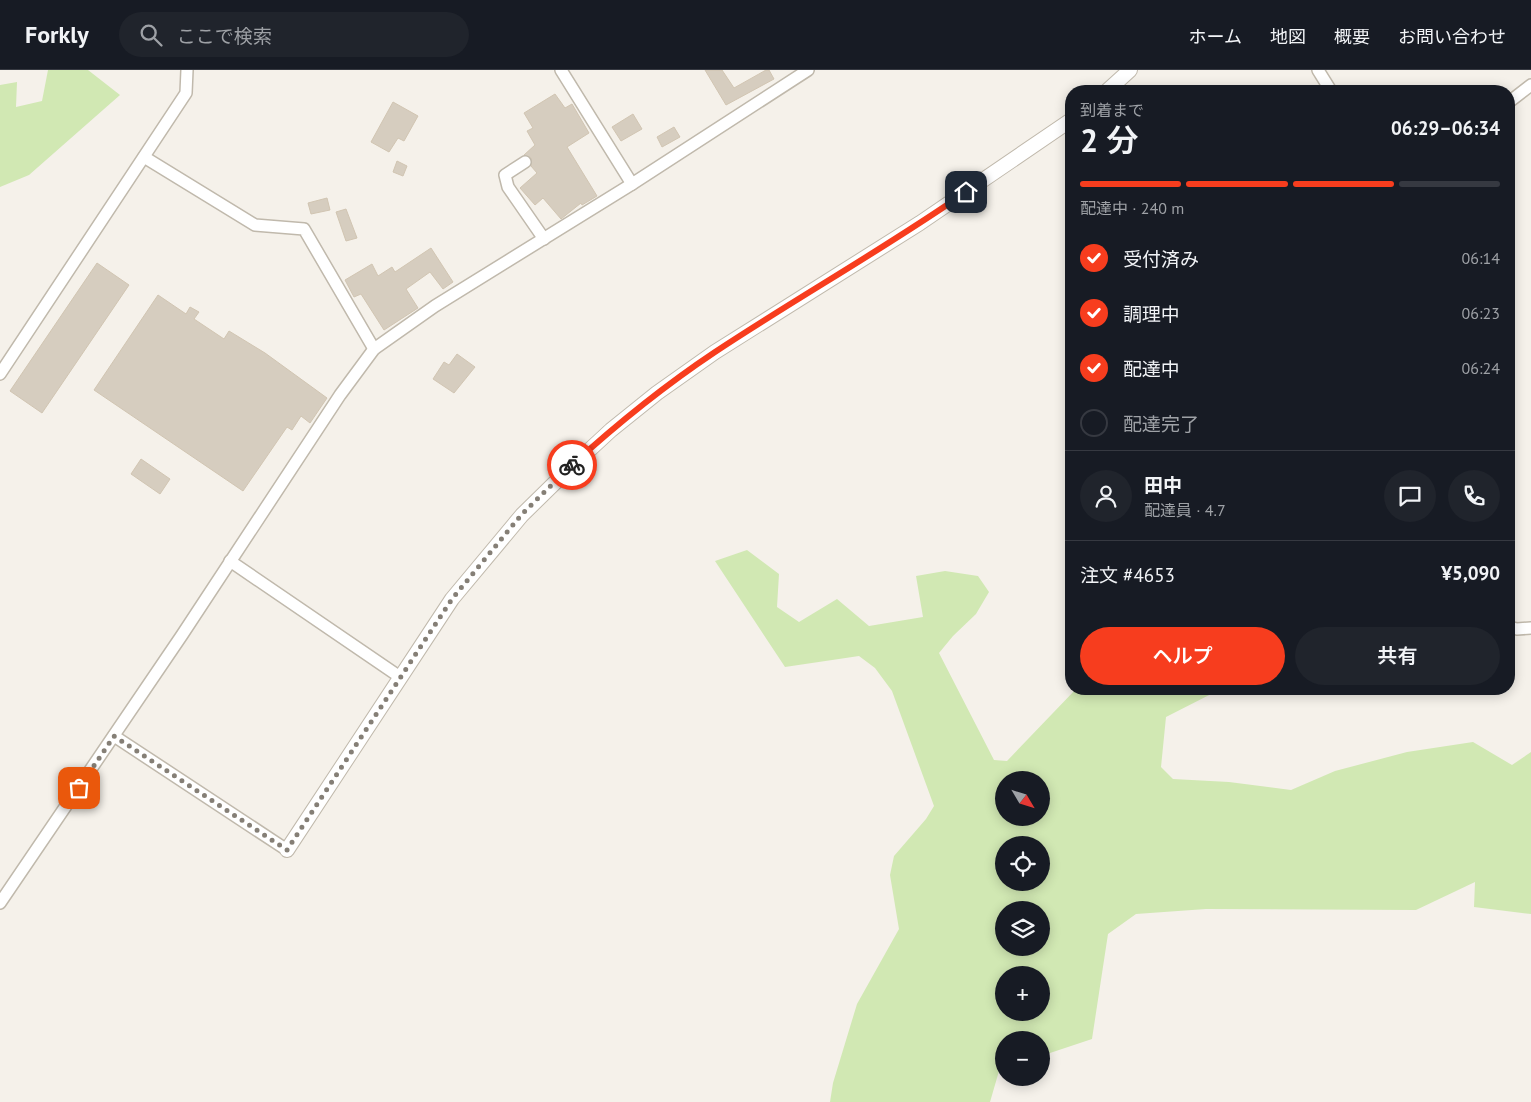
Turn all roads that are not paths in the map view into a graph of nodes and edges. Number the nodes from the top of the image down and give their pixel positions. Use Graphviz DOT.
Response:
graph roads {
  1 [pos="187,70"];
  2 [pos="561,70"];
  3 [pos="808,70"];
  4 [pos="1130,70"];
  5 [pos="1318,70"];
  6 [pos="1114,85"];
  7 [pos="1327,85"];
  8 [pos="1531,86"];
  9 [pos="1515,98"];
  10 [pos="1065,124"];
  11 [pos="144,157"];
  12 [pos="525,162"];
  13 [pos="632,184"];
  14 [pos="544,238"];
  15 [pos="374,349"];
  16 [pos="0,374"];
  17 [pos="230,561"];
  18 [pos="1515,628"];
  19 [pos="1531,628"];
  20 [pos="400,677"];
  21 [pos="114,736"];
  22 [pos="287,850"];
  23 [pos="0,903"];
  1 -- 11 [label="street"];
  2 -- 13 [label="street"];
  3 -- 13 [label="street"];
  4 -- 6 [label="street"];
  5 -- 7 [label="street"];
  8 -- 9 [label="street"];
  10 -- 20 [label="street"];
  11 -- 15 [label="street"];
  11 -- 16 [label="street"];
  12 -- 14 [label="street"];
  13 -- 14 [label="street"];
  14 -- 15 [label="street"];
  15 -- 17 [label="street"];
  17 -- 20 [label="street"];
  17 -- 21 [label="street"];
  18 -- 19 [label="street"];
  20 -- 22 [label="street"];
  21 -- 22 [label="street"];
  21 -- 23 [label="street"];
}
